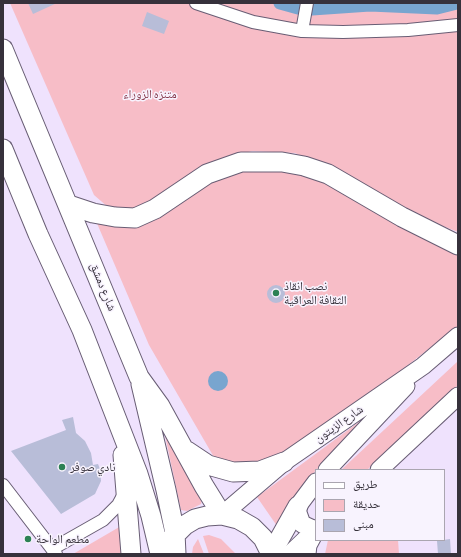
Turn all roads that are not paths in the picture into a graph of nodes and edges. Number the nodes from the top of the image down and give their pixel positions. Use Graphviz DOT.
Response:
graph roads {
  1 [pos="196,3"];
  2 [pos="307,3"];
  3 [pos="458,25"];
  4 [pos="302,31"];
  5 [pos="3,49"];
  6 [pos="3,149"];
  7 [pos="69,205"];
  8 [pos="458,245"];
  9 [pos="458,336"];
  10 [pos="423,366"];
  11 [pos="139,377"];
  12 [pos="458,396"];
  13 [pos="121,434"];
  14 [pos="186,450"];
  15 [pos="284,462"];
  16 [pos="328,469"];
  17 [pos="380,469"];
  18 [pos="315,483"];
  19 [pos="3,485"];
  20 [pos="127,489"];
  21 [pos="298,506"];
  22 [pos="222,515"];
  23 [pos="315,530"];
  24 [pos="315,531"];
  25 [pos="315,532"];
  26 [pos="175,533"];
  27 [pos="54,552"];
  28 [pos="131,554"];
  29 [pos="161,554"];
  30 [pos="176,554"];
  31 [pos="271,554"];
  32 [pos="290,554"];
  33 [pos="306,554"];
  1 -- 4 [label="street"];
  2 -- 4 [label="street"];
  3 -- 4 [label="street"];
  5 -- 7 [label="main road, شارع دمشق"];
  6 -- 13 [label="main road"];
  7 -- 8 [label="main road"];
  7 -- 11 [label="main road, شارع دمشق"];
  9 -- 10 [label="main road, شارع الزيتون"];
  10 -- 15 [label="main road, شارع الزيتون"];
  10 -- 16 [label="main road"];
  11 -- 14 [label="main road, شارع دمشق"];
  11 -- 26 [label="main road"];
  12 -- 17 [label="main road"];
  13 -- 20 [label="main road"];
  13 -- 29 [label="main road"];
  14 -- 15 [label="main road"];
  14 -- 22 [label="main road, شارع دمشق"];
  15 -- 22 [label="main road, شارع الزيتون"];
  18 -- 21 [label="main road"];
  19 -- 27 [label="street"];
  20 -- 27 [label="street"];
  20 -- 28 [label="main road"];
  21 -- 23 [label="main road"];
  21 -- 31 [label="main road"];
  22 -- 26 [label="main road"];
  22 -- 31 [label="main road"];
  24 -- 32 [label="main road"];
  25 -- 33 [label="main road"];
  26 -- 29 [label="main road"];
  26 -- 30 [label="main road"];
}
